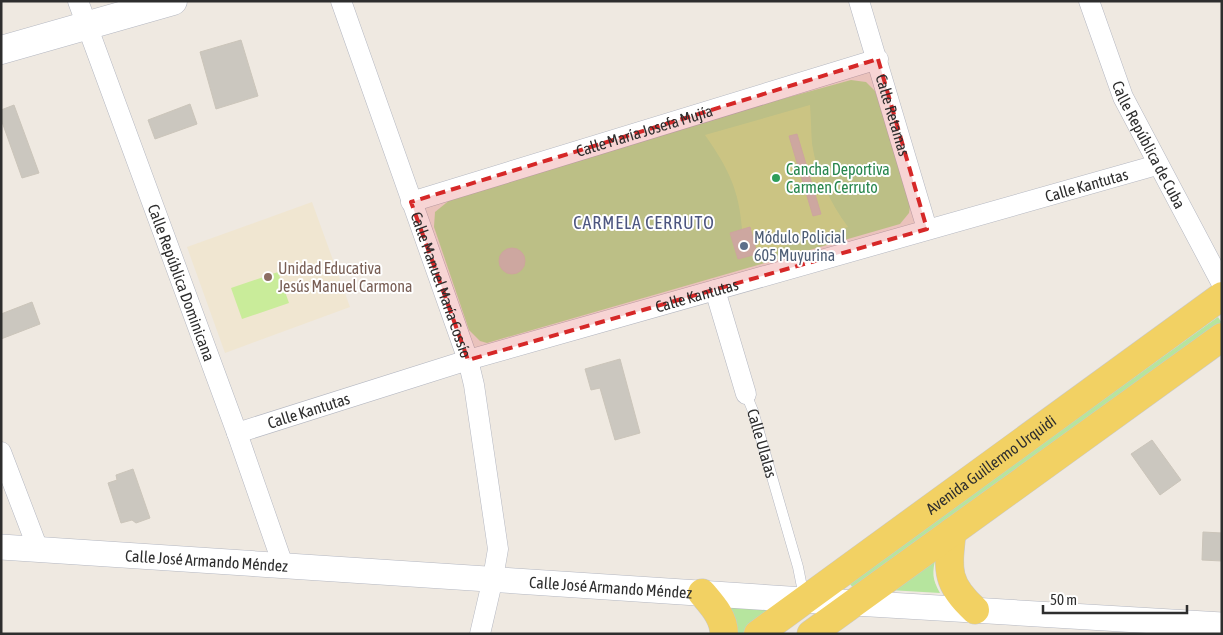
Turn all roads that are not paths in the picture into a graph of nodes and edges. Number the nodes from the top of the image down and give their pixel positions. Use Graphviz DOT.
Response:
graph roads {
  1 [pos="173,1"];
  2 [pos="341,1"];
  3 [pos="859,1"];
  4 [pos="1089,1"];
  5 [pos="83,13"];
  6 [pos="1,50"];
  7 [pos="878,59"];
  8 [pos="1157,165"];
  9 [pos="411,202"];
  10 [pos="927,229"];
  11 [pos="1222,284"];
  12 [pos="715,290"];
  13 [pos="1222,296"];
  14 [pos="1222,337"];
  15 [pos="468,360"];
  16 [pos="746,394"];
  17 [pos="237,433"];
  18 [pos="1,452"];
  19 [pos="952,532"];
  20 [pos="1,547"];
  21 [pos="38,549"];
  22 [pos="283,565"];
  23 [pos="493,578"];
  24 [pos="702,593"];
  25 [pos="804,600"];
  26 [pos="855,603"];
  27 [pos="975,610"];
  28 [pos="1222,625"];
  29 [pos="1170,628"];
  30 [pos="480,634"];
  31 [pos="724,634"];
  32 [pos="758,634"];
  33 [pos="811,634"];
  1 -- 5 [label="main road"];
  2 -- 9 [label="street, Calle Manuel María Cossío"];
  3 -- 7 [label="street, Calle Retamas"];
  4 -- 8 [label="street, Calle República de Cuba"];
  5 -- 6 [label="main road"];
  5 -- 17 [label="street, Calle República Dominicana"];
  7 -- 9 [label="street, Calle María Josefa Mujía"];
  7 -- 10 [label="street, Calle Retamas"];
  8 -- 10 [label="street, Calle Kantutas"];
  8 -- 11 [label="street, Calle República de Cuba"];
  9 -- 15 [label="street, Calle Manuel María Cossío"];
  10 -- 12 [label="street, Calle Kantutas"];
  12 -- 15 [label="street, Calle Kantutas"];
  12 -- 16 [label="street, Calle Ulalas"];
  13 -- 25 [label="main road, Avenida Guillermo Urquidi"];
  14 -- 19 [label="main road, Avenida Guillermo Urquidi"];
  15 -- 17 [label="street, Calle Kantutas"];
  15 -- 23 [label="street, Calle Manuel María Cossío"];
  16 -- 25 [label="lane, Calle Ulalas"];
  17 -- 22 [label="street, Calle República Dominicana"];
  18 -- 21 [label="street"];
  19 -- 26 [label="main road, Avenida Guillermo Urquidi"];
  19 -- 27 [label="main road"];
  20 -- 21 [label="street, Calle José Armando Méndez"];
  21 -- 22 [label="street, Calle José Armando Méndez"];
  22 -- 23 [label="street, Calle José Armando Méndez"];
  23 -- 24 [label="street, Calle José Armando Méndez"];
  23 -- 30 [label="street, Calle Manuel María Cossío"];
  24 -- 25 [label="street, Calle José Armando Méndez"];
  24 -- 31 [label="main road"];
  25 -- 26 [label="street, Calle José Armando Méndez"];
  25 -- 32 [label="main road, Avenida Guillermo Urquidi"];
  26 -- 27 [label="street, Calle José Armando Méndez"];
  26 -- 33 [label="main road, Avenida Guillermo Urquidi"];
  27 -- 29 [label="street, Calle José Armando Méndez"];
  28 -- 29 [label="street, Calle José Armando Méndez"];
}
